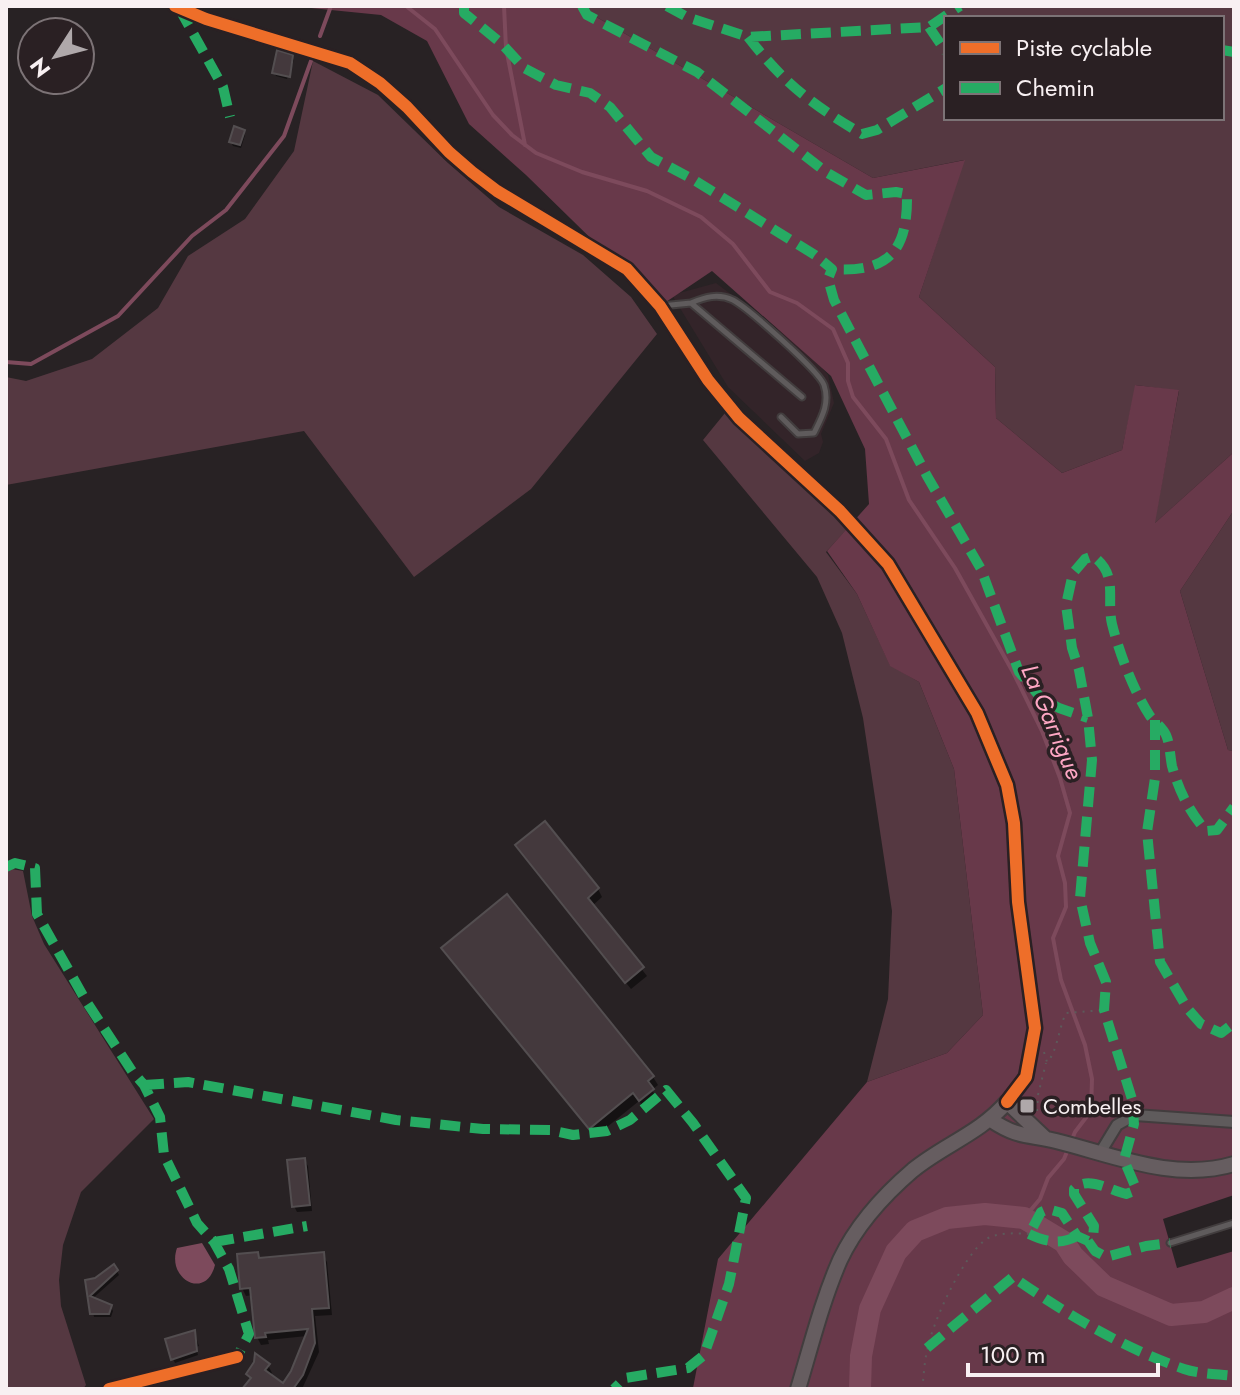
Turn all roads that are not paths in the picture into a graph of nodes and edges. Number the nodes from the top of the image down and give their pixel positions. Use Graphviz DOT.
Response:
graph roads {
  1 [pos="175,6"];
  2 [pos="691,303"];
  3 [pos="660,306"];
  4 [pos="802,397"];
  5 [pos="781,417"];
  6 [pos="1007,1102"];
  7 [pos="991,1120"];
  8 [pos="1234,1122"];
  9 [pos="1052,1140"];
  10 [pos="1100,1153"];
  11 [pos="1234,1164"];
  12 [pos="1234,1223"];
  13 [pos="1170,1243"];
  14 [pos="237,1357"];
  15 [pos="109,1389"];
  16 [pos="798,1389"];
  1 -- 3 [label="street"];
  2 -- 3 [label="lane"];
  2 -- 4 [label="lane"];
  2 -- 5 [label="lane"];
  3 -- 6 [label="street"];
  6 -- 7 [label="main road"];
  6 -- 9 [label="main road"];
  7 -- 9 [label="main road"];
  7 -- 16 [label="main road"];
  8 -- 10 [label="street"];
  9 -- 10 [label="main road"];
  10 -- 11 [label="main road"];
  12 -- 13 [label="lane"];
  14 -- 15 [label="street"];
}
